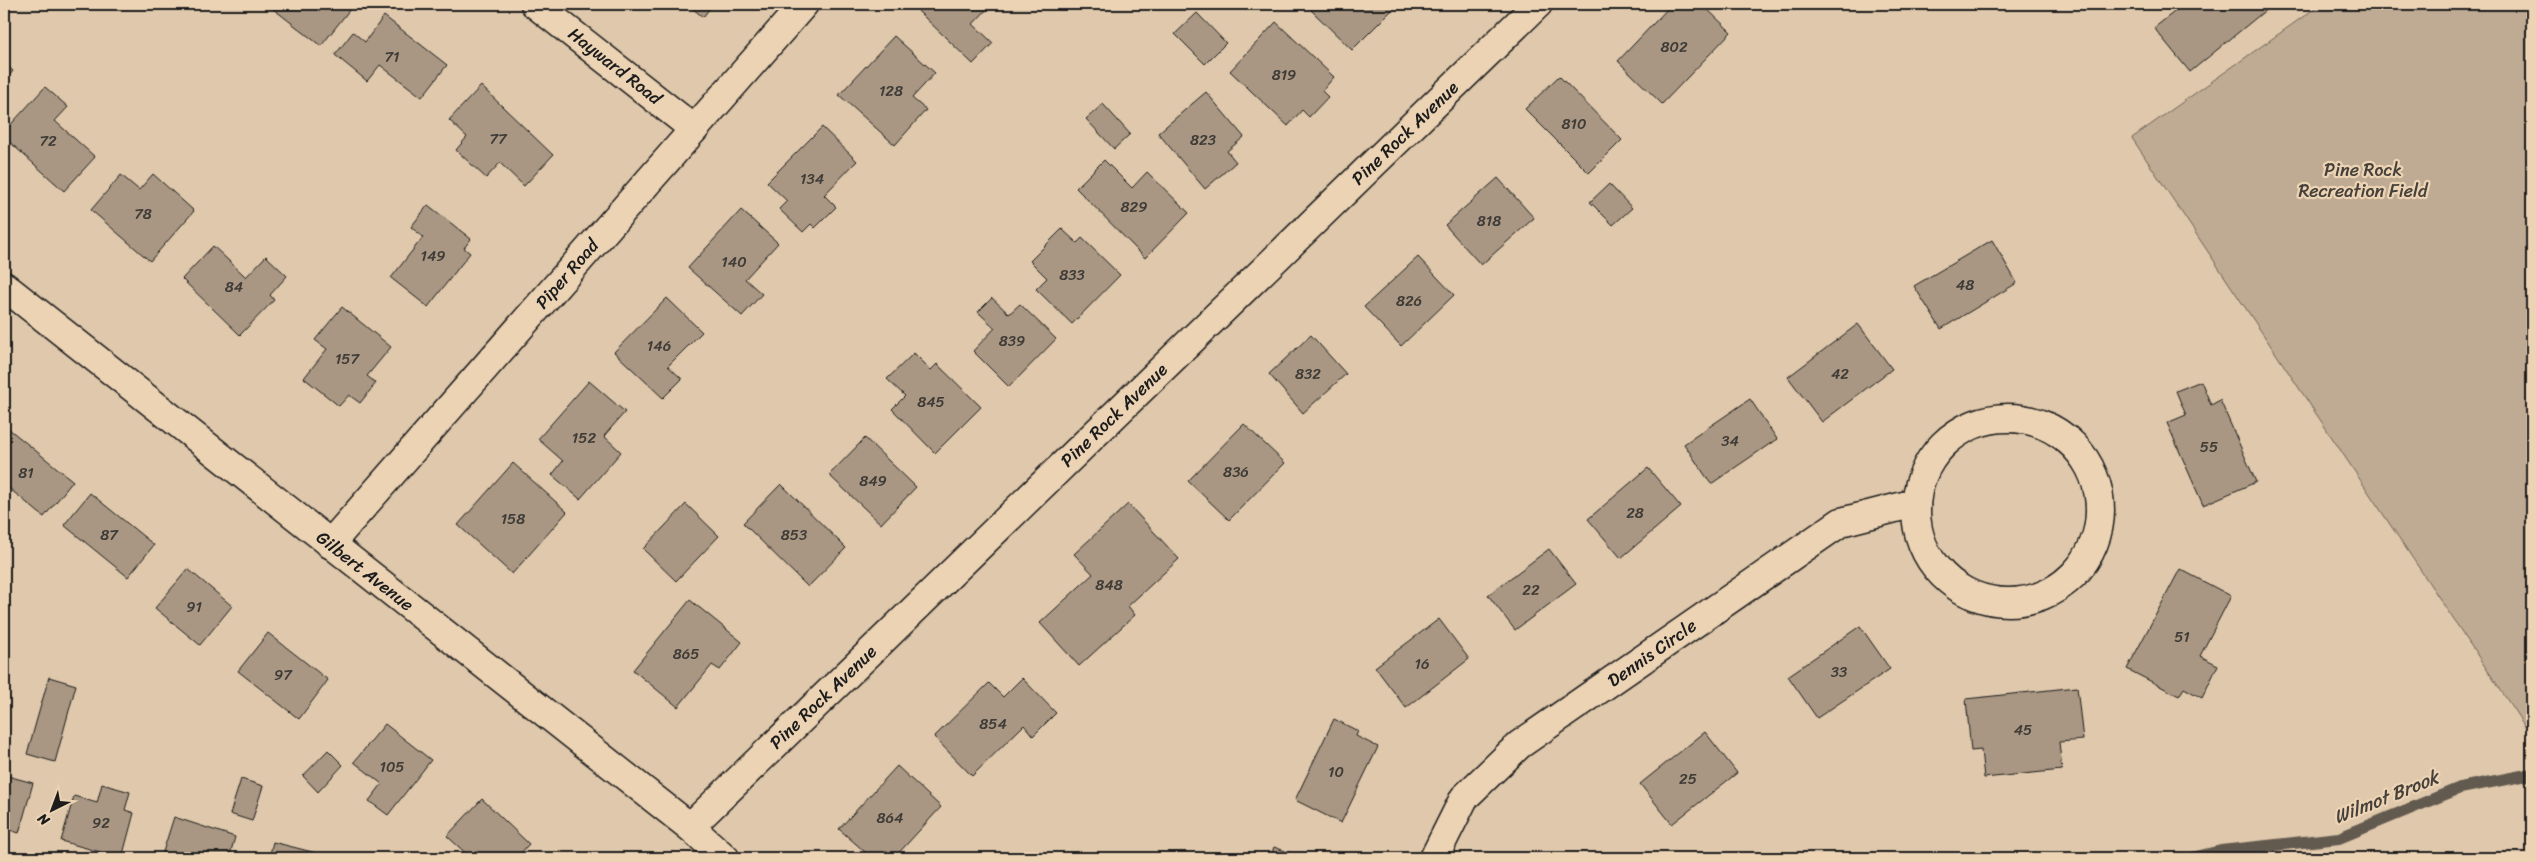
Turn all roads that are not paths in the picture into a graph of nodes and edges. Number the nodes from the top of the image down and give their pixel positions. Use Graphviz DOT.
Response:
graph roads {
  1 [pos="535,4"];
  2 [pos="804,4"];
  3 [pos="1538,4"];
  4 [pos="694,129"];
  5 [pos="4,286"];
  6 [pos="1915,503"];
  7 [pos="330,544"];
  8 [pos="690,827"];
  9 [pos="725,858"];
  10 [pos="1434,858"];
  1 -- 4 [label="street, Hayward Road"];
  2 -- 4 [label="street, Piper Road"];
  3 -- 8 [label="street, Pine Rock Avenue"];
  4 -- 7 [label="street, Piper Road"];
  5 -- 7 [label="street, Gilbert Avenue"];
  6 -- 6 [label="street"];
  6 -- 10 [label="street, Dennis Circle"];
  7 -- 8 [label="street, Gilbert Avenue"];
  8 -- 9 [label="street, Gilbert Avenue"];
}
